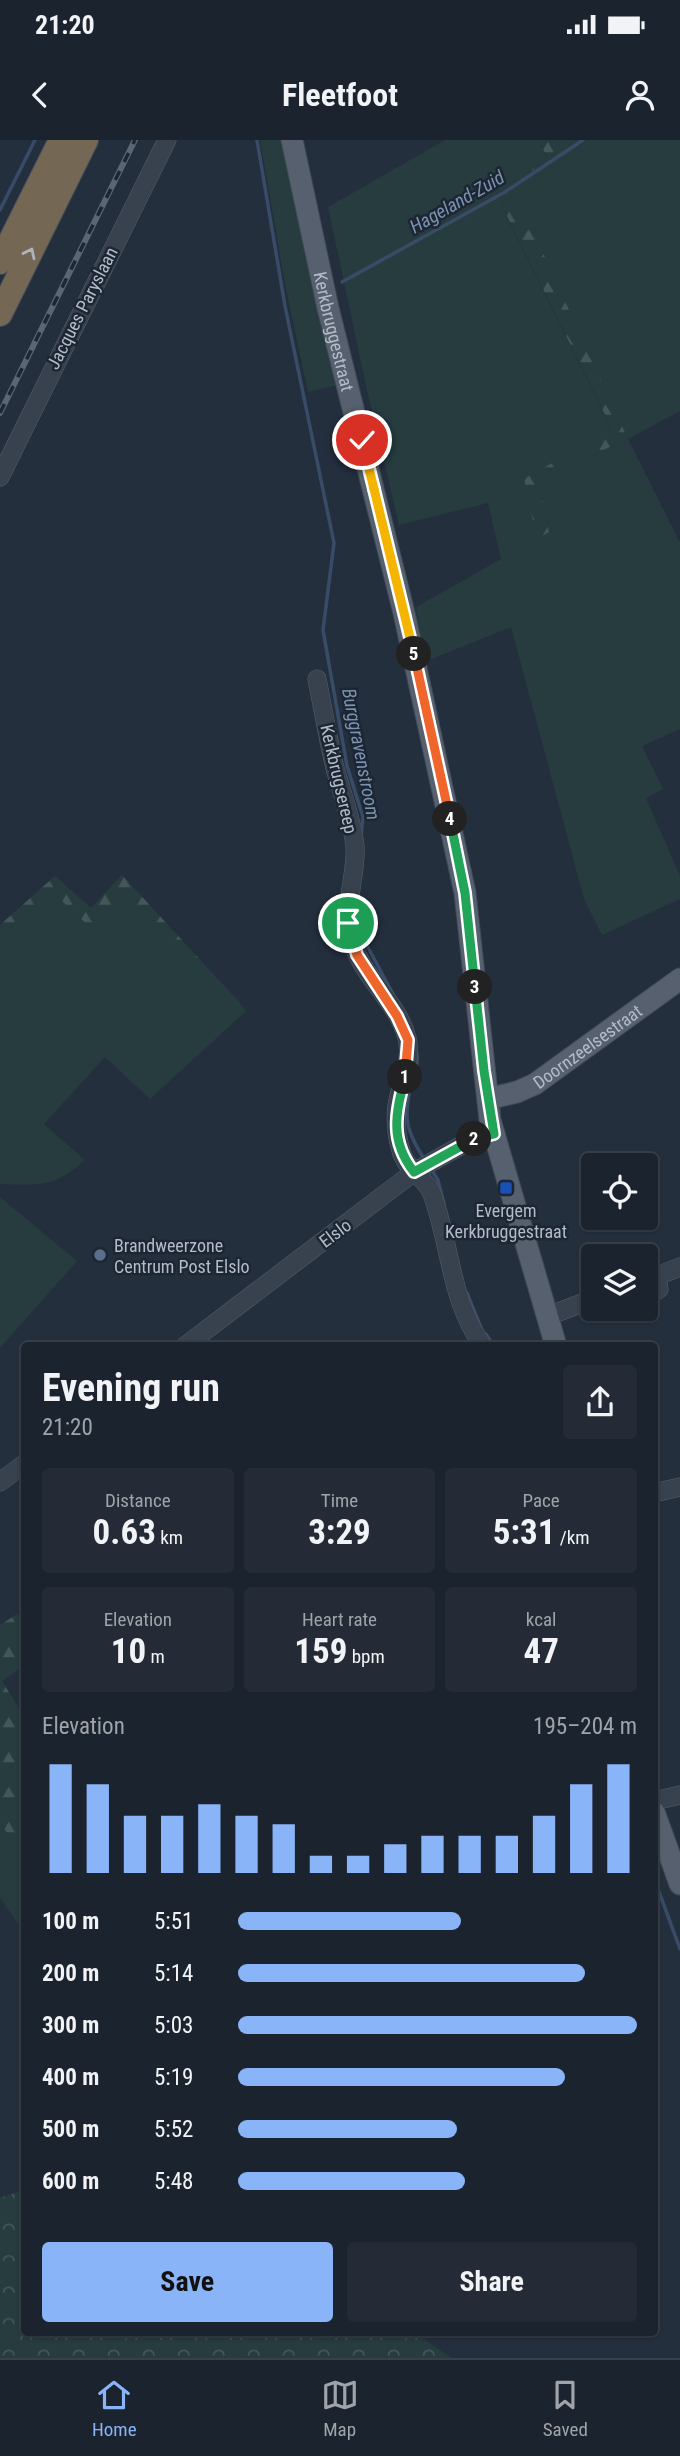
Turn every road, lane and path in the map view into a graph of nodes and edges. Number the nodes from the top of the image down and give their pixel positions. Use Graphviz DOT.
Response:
graph roads {
  1 [pos="61,140"];
  2 [pos="86,140"];
  3 [pos="167,140"];
  4 [pos="292,140"];
  5 [pos="0,262"];
  6 [pos="0,314"];
  7 [pos="0,477"];
  8 [pos="317,679"];
  9 [pos="679,982"];
  10 [pos="488,1098"];
  11 [pos="494,1134"];
  12 [pos="417,1170"];
  13 [pos="680,1267"];
  14 [pos="658,1275"];
  15 [pos="581,1304"];
  16 [pos="548,1316"];
  17 [pos="190,1342"];
  18 [pos="480,1342"];
  19 [pos="555,1342"];
  20 [pos="21,1466"];
  21 [pos="0,1482"];
  22 [pos="680,1487"];
  23 [pos="658,1492"];
  24 [pos="680,1795"];
  25 [pos="658,1800"];
  26 [pos="658,1823"];
  27 [pos="680,1884"];
  1 -- 5 [label="highway"];
  6 -- 2 [label="highway, one-way"];
  3 -- 7 [label="street, Jacques Paryslaan"];
  4 -- 10 [label="main road, Kerkbruggestraat"];
  8 -- 12 [label="street, Kerkbrugsereep"];
  9 -- 10 [label="main road, Doornzeelsestraat"];
  10 -- 11 [label="main road, Kerkbruggestraat"];
  11 -- 12 [label="street, Elslo"];
  11 -- 16 [label="main road, Kerkbruggestraat"];
  12 -- 17 [label="street, Elslo"];
  12 -- 18 [label="street, Kerkbrugsereep"];
  13 -- 14 [label="street"];
  15 -- 16 [label="street"];
  16 -- 19 [label="main road, Kerkbruggestraat"];
  20 -- 21 [label="street"];
  22 -- 23 [label="street"];
  24 -- 25 [label="street"];
  26 -- 27 [label="main road"];
}
